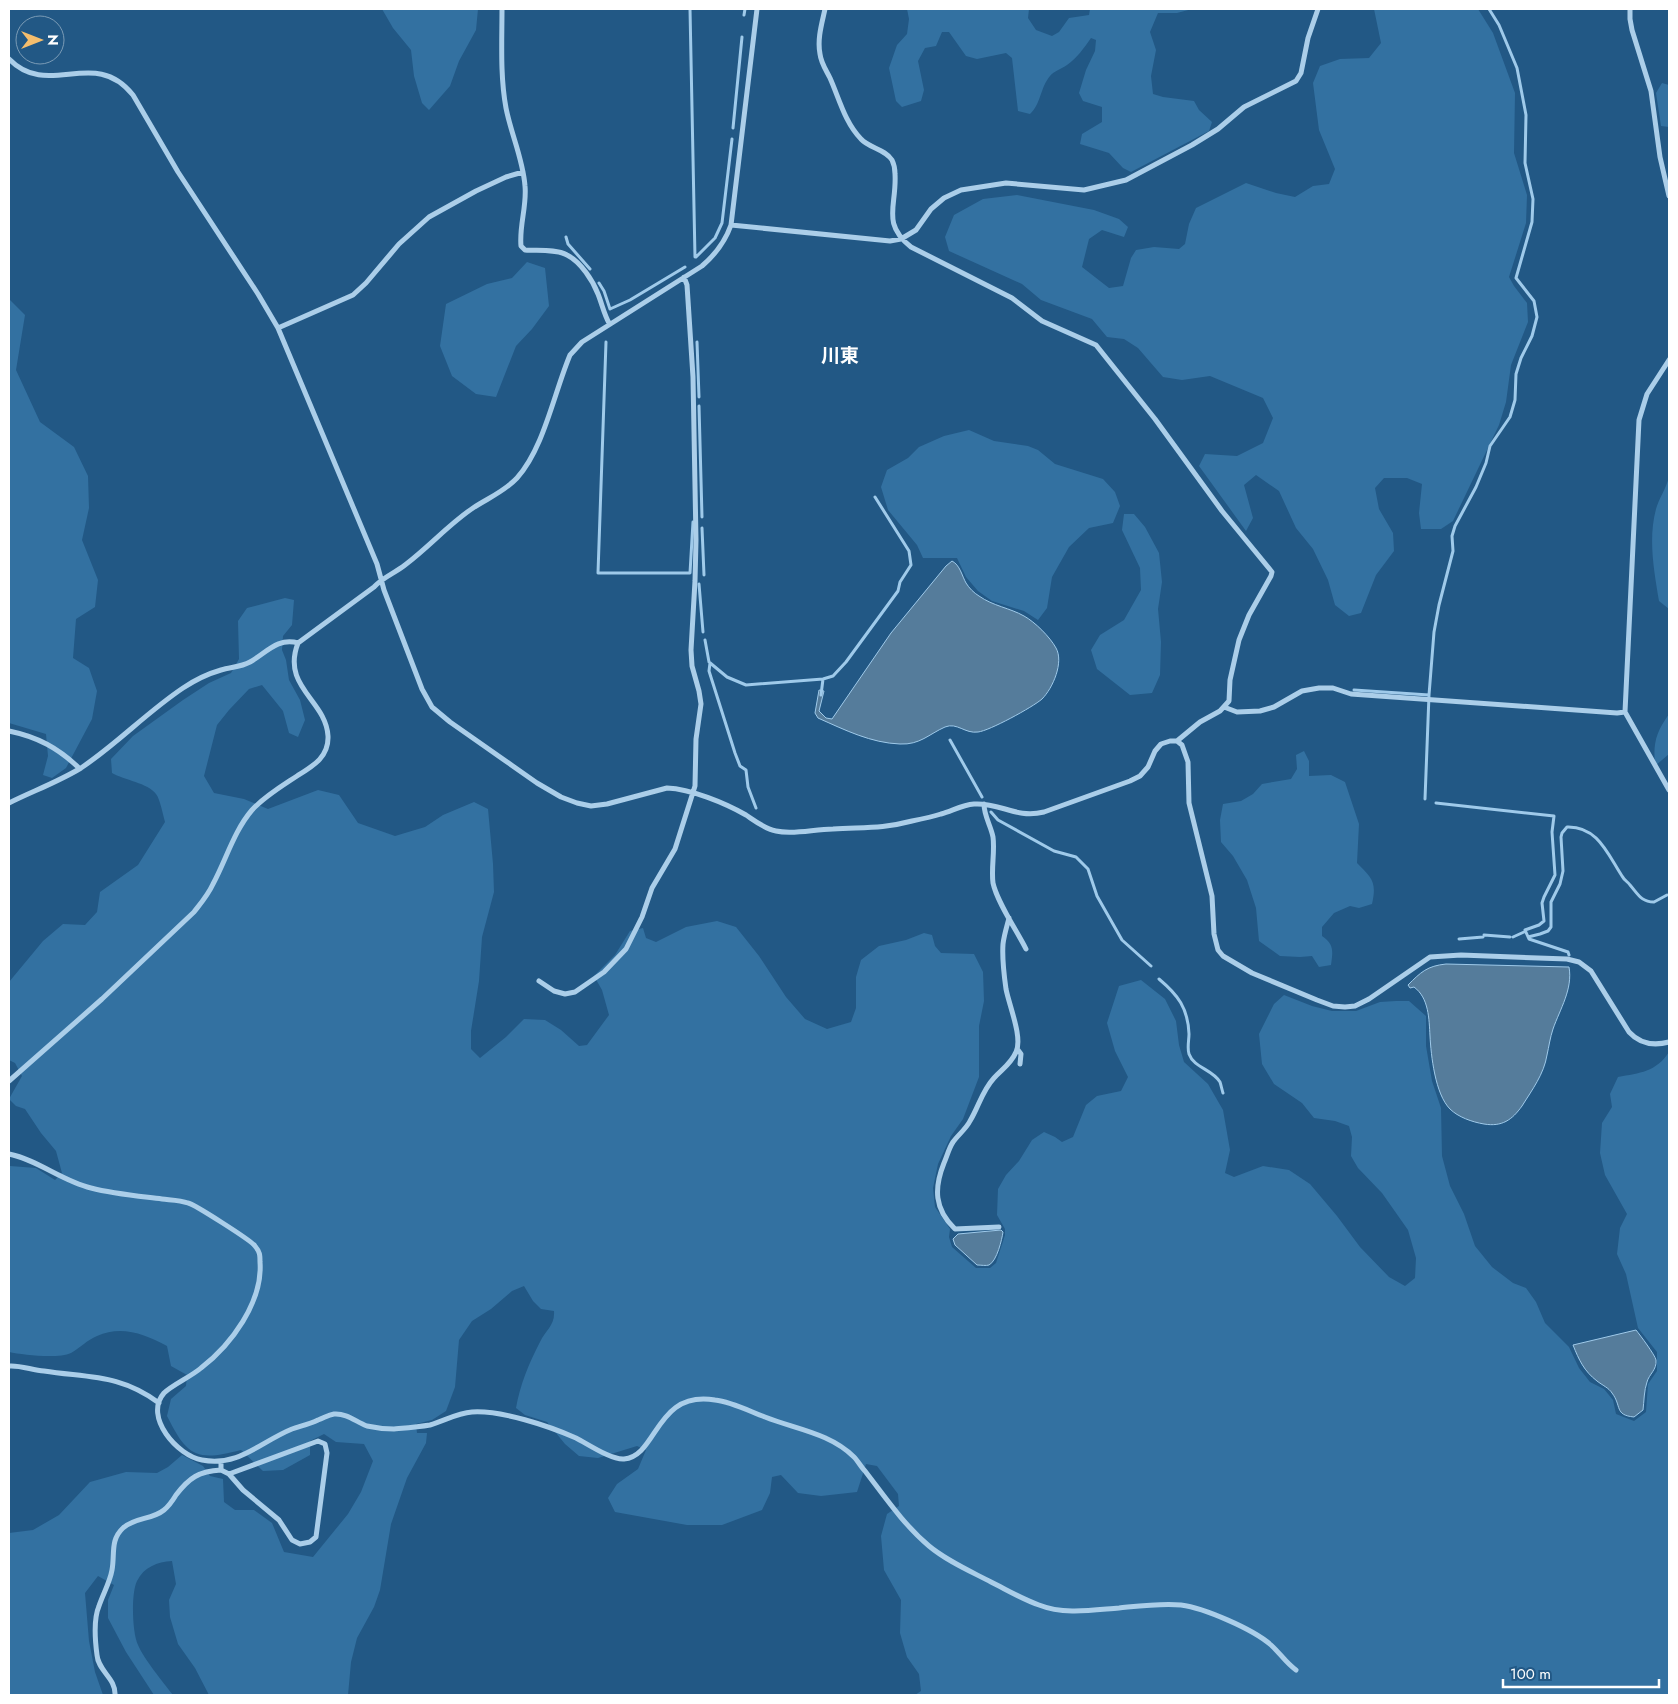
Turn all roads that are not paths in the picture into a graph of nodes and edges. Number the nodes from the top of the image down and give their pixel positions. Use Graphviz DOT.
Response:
graph roads {
  1 [pos="502,9"];
  2 [pos="757,9"];
  3 [pos="825,9"];
  4 [pos="1318,9"];
  5 [pos="1630,9"];
  6 [pos="9,59"];
  7 [pos="523,172"];
  8 [pos="1669,196"];
  9 [pos="731,225"];
  10 [pos="901,239"];
  11 [pos="684,277"];
  12 [pos="609,323"];
  13 [pos="278,328"];
  14 [pos="1669,360"];
  15 [pos="381,578"];
  16 [pos="298,644"];
  17 [pos="1224,707"];
  18 [pos="1625,712"];
  19 [pos="9,731"];
  20 [pos="1177,741"];
  21 [pos="79,768"];
  22 [pos="1669,790"];
  23 [pos="692,793"];
  24 [pos="9,804"];
  25 [pos="984,804"];
  26 [pos="1009,918"];
  27 [pos="1026,949"];
  28 [pos="539,981"];
  29 [pos="1669,1042"];
  30 [pos="1018,1050"];
  31 [pos="1020,1064"];
  32 [pos="9,1081"];
  33 [pos="9,1154"];
  34 [pos="999,1227"];
  35 [pos="9,1366"];
  36 [pos="159,1403"];
  37 [pos="221,1462"];
  38 [pos="221,1470"];
  39 [pos="229,1474"];
  40 [pos="1296,1670"];
  41 [pos="114,1695"];
  1 -- 7 [label="street"];
  2 -- 9 [label="street"];
  3 -- 10 [label="street"];
  4 -- 10 [label="street"];
  5 -- 8 [label="street"];
  6 -- 13 [label="street"];
  7 -- 12 [label="street"];
  7 -- 13 [label="street"];
  9 -- 10 [label="street"];
  9 -- 11 [label="street"];
  10 -- 17 [label="street"];
  11 -- 12 [label="street"];
  11 -- 23 [label="street"];
  12 -- 15 [label="street"];
  13 -- 15 [label="street"];
  14 -- 18 [label="street"];
  15 -- 16 [label="street"];
  15 -- 23 [label="street"];
  16 -- 21 [label="street"];
  16 -- 32 [label="street"];
  17 -- 18 [label="street"];
  17 -- 20 [label="street"];
  18 -- 22 [label="street"];
  19 -- 21 [label="street"];
  20 -- 25 [label="street"];
  20 -- 29 [label="street"];
  21 -- 24 [label="street"];
  23 -- 25 [label="street"];
  23 -- 28 [label="street"];
  25 -- 26 [label="street"];
  26 -- 27 [label="street"];
  26 -- 30 [label="street"];
  30 -- 31 [label="street"];
  30 -- 34 [label="street"];
  33 -- 36 [label="street"];
  35 -- 36 [label="street"];
  36 -- 37 [label="street"];
  37 -- 38 [label="street"];
  37 -- 40 [label="street"];
  38 -- 39 [label="street"];
  38 -- 41 [label="street"];
  39 -- 39 [label="street"];
}
